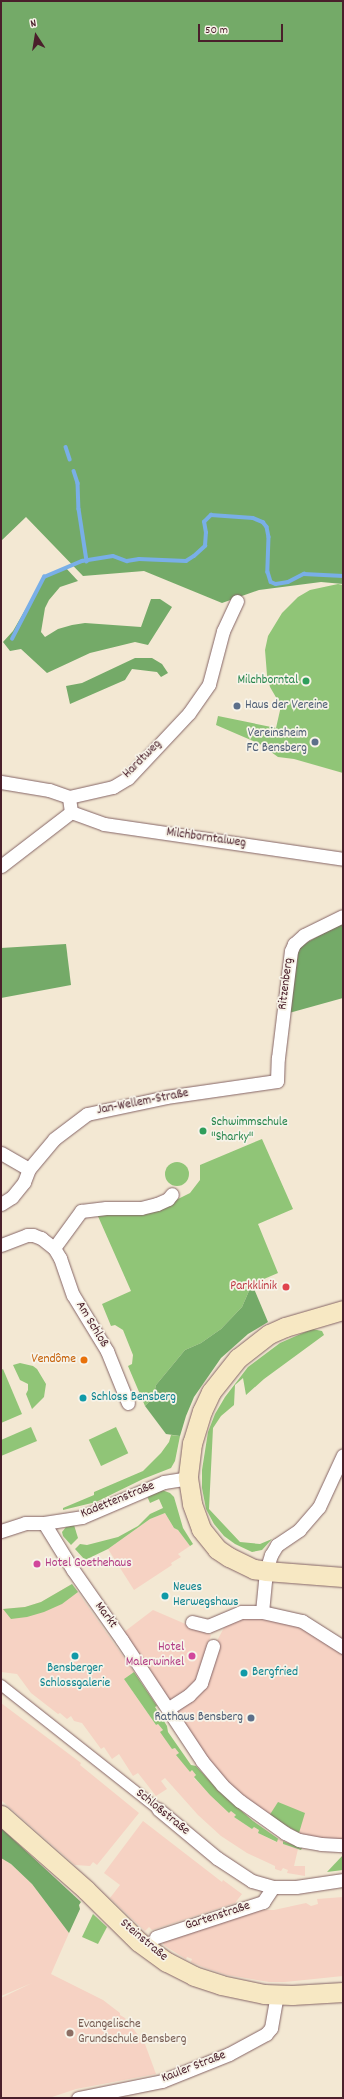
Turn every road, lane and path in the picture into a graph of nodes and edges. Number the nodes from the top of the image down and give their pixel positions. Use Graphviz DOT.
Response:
graph roads {
  1 [pos="237,601"];
  2 [pos="1,782"];
  3 [pos="70,797"];
  4 [pos="71,812"];
  5 [pos="343,859"];
  6 [pos="1,866"];
  7 [pos="343,916"];
  8 [pos="277,1081"];
  9 [pos="1,1153"];
  10 [pos="30,1169"];
  11 [pos="172,1194"];
  12 [pos="1,1204"];
  13 [pos="1,1245"];
  14 [pos="54,1248"];
  15 [pos="343,1310"];
  16 [pos="128,1403"];
  17 [pos="343,1454"];
  18 [pos="188,1478"];
  19 [pos="44,1523"];
  20 [pos="1,1532"];
  21 [pos="266,1571"];
  22 [pos="343,1577"];
  23 [pos="262,1612"];
  24 [pos="192,1622"];
  25 [pos="213,1646"];
  26 [pos="343,1647"];
  27 [pos="1,1685"];
  28 [pos="169,1708"];
  29 [pos="158,1809"];
  30 [pos="1,1815"];
  31 [pos="343,1845"];
  32 [pos="343,1880"];
  33 [pos="273,1886"];
  34 [pos="156,1937"];
  35 [pos="343,1992"];
  36 [pos="277,1995"];
  37 [pos="78,2098"];
  1 -- 3 [label="street, Hardtweg"];
  2 -- 3 [label="street"];
  3 -- 4 [label="street"];
  4 -- 5 [label="street, Milchborntalweg"];
  4 -- 6 [label="street"];
  7 -- 8 [label="street, Ritzenberg"];
  8 -- 10 [label="street, Jan-Wellem-Straße"];
  9 -- 10 [label="street"];
  10 -- 12 [label="street, Jan-Wellem-Straße"];
  11 -- 14 [label="street"];
  13 -- 14 [label="street, Am Schloß"];
  14 -- 16 [label="street, Am Schloß"];
  15 -- 18 [label="main road"];
  17 -- 21 [label="street"];
  18 -- 19 [label="street, Kadettenstraße"];
  18 -- 21 [label="main road"];
  19 -- 20 [label="street, Kadettenstraße"];
  19 -- 28 [label="street, Markt"];
  21 -- 22 [label="main road"];
  21 -- 23 [label="street"];
  23 -- 24 [label="street"];
  23 -- 26 [label="street"];
  25 -- 28 [label="street"];
  27 -- 29 [label="street, Schloßstraße"];
  28 -- 31 [label="street, Markt"];
  29 -- 33 [label="street, Schloßstraße"];
  30 -- 36 [label="main road, Steinstraße"];
  32 -- 33 [label="street, Schloßstraße"];
  33 -- 34 [label="street, Gartenstraße"];
  35 -- 36 [label="main road, Steinstraße"];
  36 -- 37 [label="street, Kauler Straße"];
}
